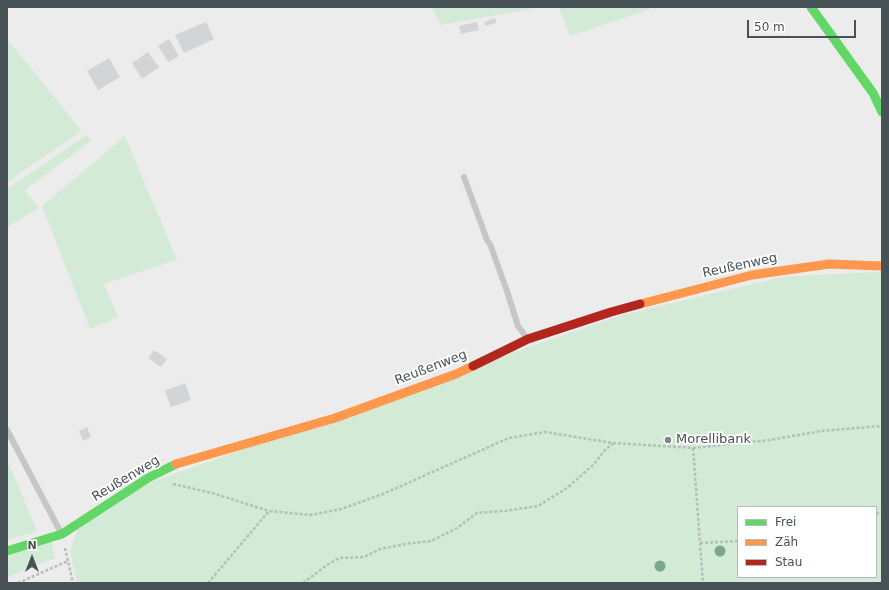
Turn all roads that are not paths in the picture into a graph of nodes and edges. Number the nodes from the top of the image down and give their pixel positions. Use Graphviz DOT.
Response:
graph roads {
  1 [pos="811,7"];
  2 [pos="882,112"];
  3 [pos="464,177"];
  4 [pos="882,266"];
  5 [pos="528,339"];
  6 [pos="7,430"];
  7 [pos="62,534"];
  8 [pos="7,551"];
  1 -- 2 [label="street"];
  3 -- 5 [label="lane"];
  4 -- 5 [label="street, Reußenweg"];
  5 -- 7 [label="street, Reußenweg"];
  6 -- 7 [label="lane"];
  7 -- 8 [label="street, Reußenweg"];
}
